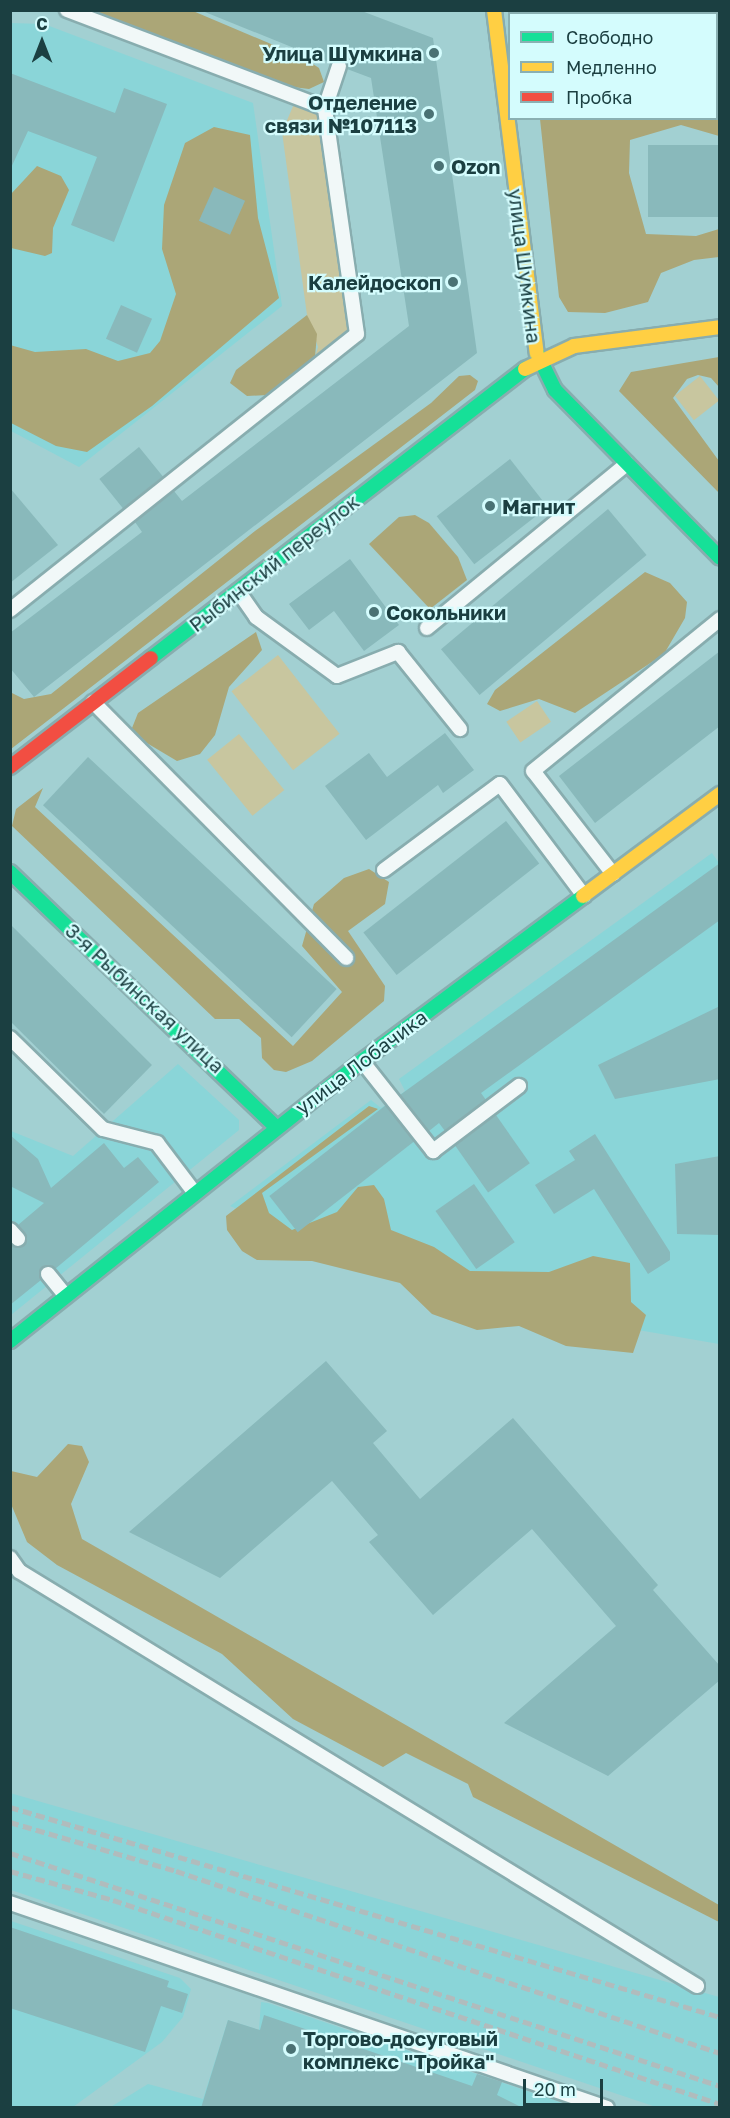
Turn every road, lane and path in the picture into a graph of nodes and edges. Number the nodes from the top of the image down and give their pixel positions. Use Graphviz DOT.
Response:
graph roads {
  1 [pos="67,10"];
  2 [pos="495,10"];
  3 [pos="504,53"];
  4 [pos="339,66"];
  5 [pos="508,90"];
  6 [pos="325,108"];
  7 [pos="511,120"];
  8 [pos="720,327"];
  9 [pos="537,360"];
  10 [pos="627,464"];
  11 [pos="720,558"];
  12 [pos="238,591"];
  13 [pos="10,610"];
  14 [pos="720,619"];
  15 [pos="427,628"];
  16 [pos="93,702"];
  17 [pos="460,729"];
  18 [pos="10,767"];
  19 [pos="720,794"];
  20 [pos="384,870"];
  21 [pos="11,873"];
  22 [pos="613,874"];
  23 [pos="584,896"];
  24 [pos="346,958"];
  25 [pos="10,1038"];
  26 [pos="362,1061"];
  27 [pos="519,1086"];
  28 [pos="276,1127"];
  29 [pos="194,1192"];
  30 [pos="48,1274"];
  31 [pos="67,1297"];
  32 [pos="10,1341"];
  33 [pos="10,1558"];
  34 [pos="10,1904"];
  35 [pos="697,1986"];
  36 [pos="607,2108"];
  1 -- 6 [label="lane"];
  2 -- 3 [label="street, улица Шумкина"];
  3 -- 5 [label="street, улица Шумкина"];
  4 -- 6 [label="lane"];
  6 -- 13 [label="lane"];
  7 -- 9 [label="street, улица Шумкина"];
  8 -- 9 [label="street, Рыбинский переулок"];
  9 -- 10 [label="street, улица Шумкина"];
  9 -- 12 [label="street, Рыбинский переулок"];
  10 -- 11 [label="street, улица Шумкина"];
  10 -- 15 [label="lane"];
  12 -- 16 [label="street, Рыбинский переулок"];
  12 -- 17 [label="lane"];
  14 -- 22 [label="lane"];
  16 -- 18 [label="street, Рыбинский переулок"];
  16 -- 24 [label="lane"];
  19 -- 22 [label="street, улица Лобачика"];
  20 -- 23 [label="lane"];
  21 -- 28 [label="street, 3-я Рыбинская улица"];
  22 -- 23 [label="street, улица Лобачика"];
  23 -- 26 [label="street, улица Лобачика"];
  25 -- 29 [label="lane"];
  26 -- 27 [label="lane"];
  26 -- 28 [label="street, улица Лобачика"];
  28 -- 29 [label="street, улица Лобачика"];
  29 -- 31 [label="street, улица Лобачика"];
  30 -- 31 [label="lane"];
  31 -- 32 [label="street, улица Лобачика"];
  33 -- 35 [label="lane"];
  34 -- 36 [label="lane"];
}
